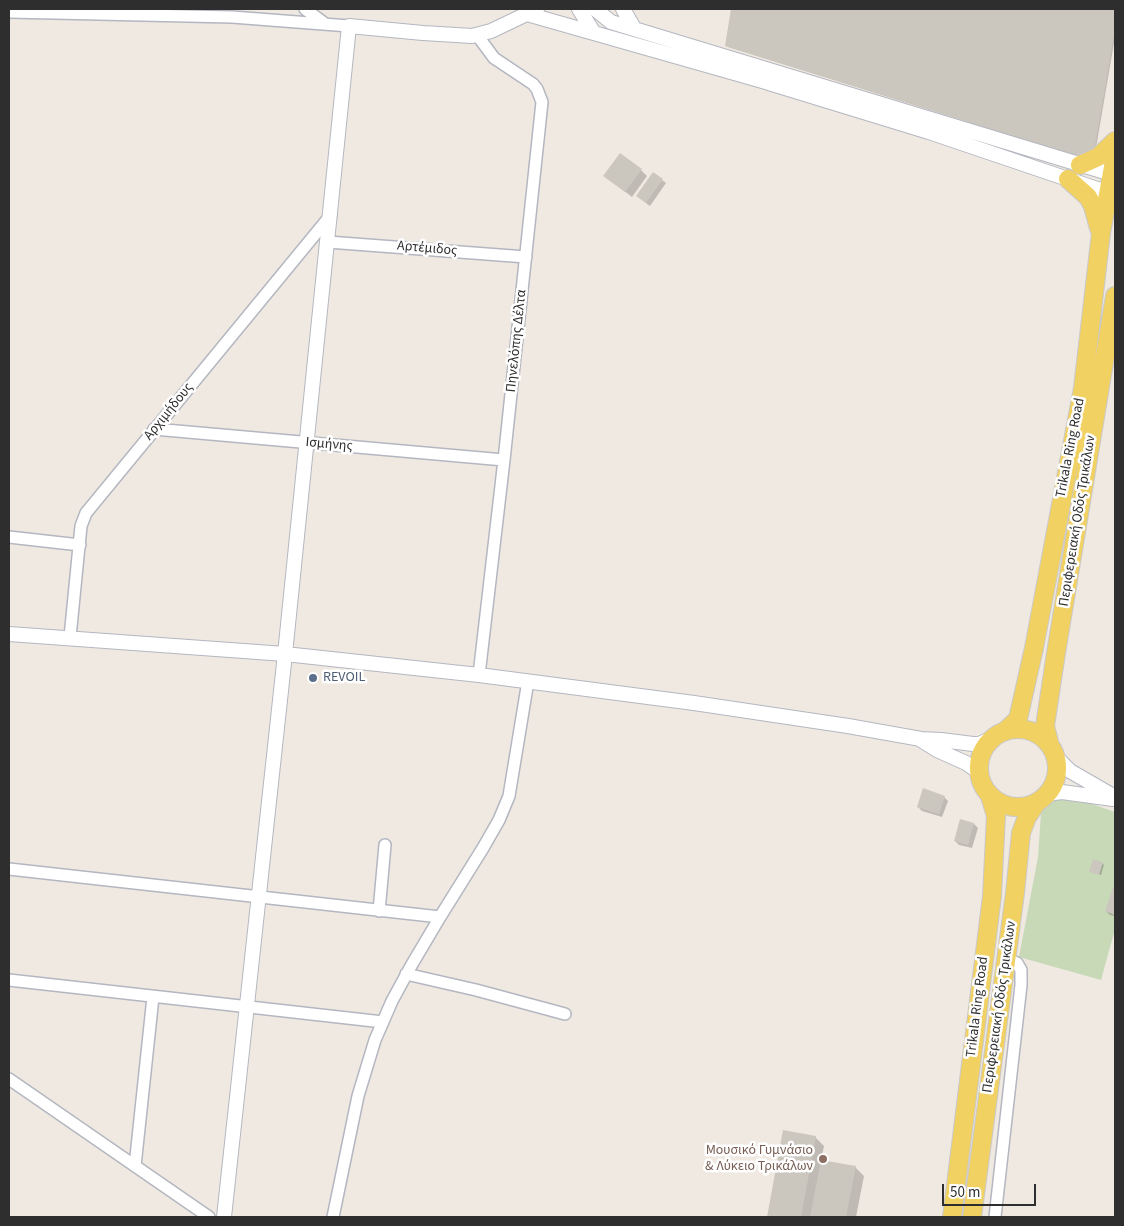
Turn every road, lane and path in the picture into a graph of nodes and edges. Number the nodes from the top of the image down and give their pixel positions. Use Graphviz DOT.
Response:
graph roads {
  1 [pos="305,9"];
  2 [pos="580,9"];
  3 [pos="595,9"];
  4 [pos="623,9"];
  5 [pos="532,11"];
  6 [pos="9,12"];
  7 [pos="325,24"];
  8 [pos="350,26"];
  9 [pos="634,28"];
  10 [pos="594,32"];
  11 [pos="477,35"];
  12 [pos="1115,141"];
  13 [pos="1115,156"];
  14 [pos="1080,165"];
  15 [pos="1113,174"];
  16 [pos="1068,180"];
  17 [pos="1112,194"];
  18 [pos="331,214"];
  19 [pos="1100,233"];
  20 [pos="328,242"];
  21 [pos="526,257"];
  22 [pos="1115,296"];
  23 [pos="154,430"];
  24 [pos="307,443"];
  25 [pos="504,460"];
  26 [pos="9,536"];
  27 [pos="80,545"];
  28 [pos="9,634"];
  29 [pos="70,637"];
  30 [pos="285,654"];
  31 [pos="479,675"];
  32 [pos="528,681"];
  33 [pos="998,735"];
  34 [pos="920,739"];
  35 [pos="1052,750"];
  36 [pos="979,772"];
  37 [pos="990,796"];
  38 [pos="1042,798"];
  39 [pos="1115,798"];
  40 [pos="385,845"];
  41 [pos="9,869"];
  42 [pos="259,896"];
  43 [pos="380,911"];
  44 [pos="440,917"];
  45 [pos="1006,959"];
  46 [pos="406,974"];
  47 [pos="9,980"];
  48 [pos="153,997"];
  49 [pos="247,1007"];
  50 [pos="565,1014"];
  51 [pos="383,1022"];
  52 [pos="9,1079"];
  53 [pos="134,1166"];
  54 [pos="209,1217"];
  55 [pos="224,1217"];
  56 [pos="333,1217"];
  57 [pos="952,1217"];
  58 [pos="972,1217"];
  59 [pos="996,1217"];
  1 -- 7 [label="street"];
  2 -- 10 [label="street"];
  3 -- 9 [label="street"];
  4 -- 9 [label="street"];
  5 -- 10 [label="street"];
  5 -- 11 [label="street"];
  6 -- 7 [label="street"];
  7 -- 8 [label="street"];
  8 -- 11 [label="street"];
  8 -- 18 [label="street"];
  9 -- 14 [label="street"];
  10 -- 16 [label="street"];
  11 -- 21 [label="street, Πηνελόπης Δέλτα"];
  12 -- 14 [label="main road"];
  13 -- 15 [label="main road, Trikala Ring Road"];
  14 -- 15 [label="street"];
  15 -- 17 [label="main road, Trikala Ring Road"];
  16 -- 17 [label="street"];
  16 -- 19 [label="main road"];
  17 -- 19 [label="main road, Trikala Ring Road"];
  18 -- 20 [label="street"];
  18 -- 23 [label="street, Αρχιμήδους"];
  19 -- 33 [label="main road, Trikala Ring Road"];
  20 -- 21 [label="street, Αρτέμιδος"];
  20 -- 24 [label="street"];
  21 -- 25 [label="street, Πηνελόπης Δέλτα"];
  22 -- 35 [label="main road, Περιφερειακή Οδός Τρικάλων"];
  23 -- 24 [label="street, Ισμήνης"];
  23 -- 27 [label="street, Αρχιμήδους"];
  24 -- 25 [label="street, Ισμήνης"];
  24 -- 30 [label="street"];
  25 -- 31 [label="street, Πηνελόπης Δέλτα"];
  26 -- 27 [label="street"];
  27 -- 29 [label="street, Αρχιμήδους"];
  28 -- 29 [label="street"];
  29 -- 30 [label="street"];
  30 -- 31 [label="street"];
  30 -- 42 [label="street"];
  31 -- 32 [label="street"];
  32 -- 34 [label="street"];
  32 -- 44 [label="street"];
  33 -- 34 [label="street"];
  33 -- 35 [label="main road"];
  33 -- 36 [label="main road"];
  34 -- 36 [label="street"];
  35 -- 38 [label="main road"];
  35 -- 39 [label="street"];
  36 -- 37 [label="main road"];
  37 -- 38 [label="main road"];
  37 -- 57 [label="main road, Trikala Ring Road"];
  38 -- 39 [label="street"];
  38 -- 45 [label="main road, Περιφερειακή Οδός Τρικάλων"];
  40 -- 43 [label="street"];
  41 -- 42 [label="street"];
  42 -- 43 [label="street"];
  42 -- 49 [label="street"];
  43 -- 44 [label="street"];
  44 -- 46 [label="street"];
  45 -- 58 [label="main road, Περιφερειακή Οδός Τρικάλων"];
  45 -- 59 [label="street"];
  46 -- 50 [label="street"];
  46 -- 51 [label="street"];
  47 -- 48 [label="street"];
  48 -- 49 [label="street"];
  48 -- 53 [label="street"];
  49 -- 51 [label="street"];
  49 -- 55 [label="street"];
  51 -- 56 [label="street"];
  52 -- 53 [label="street"];
  53 -- 54 [label="street"];
}
